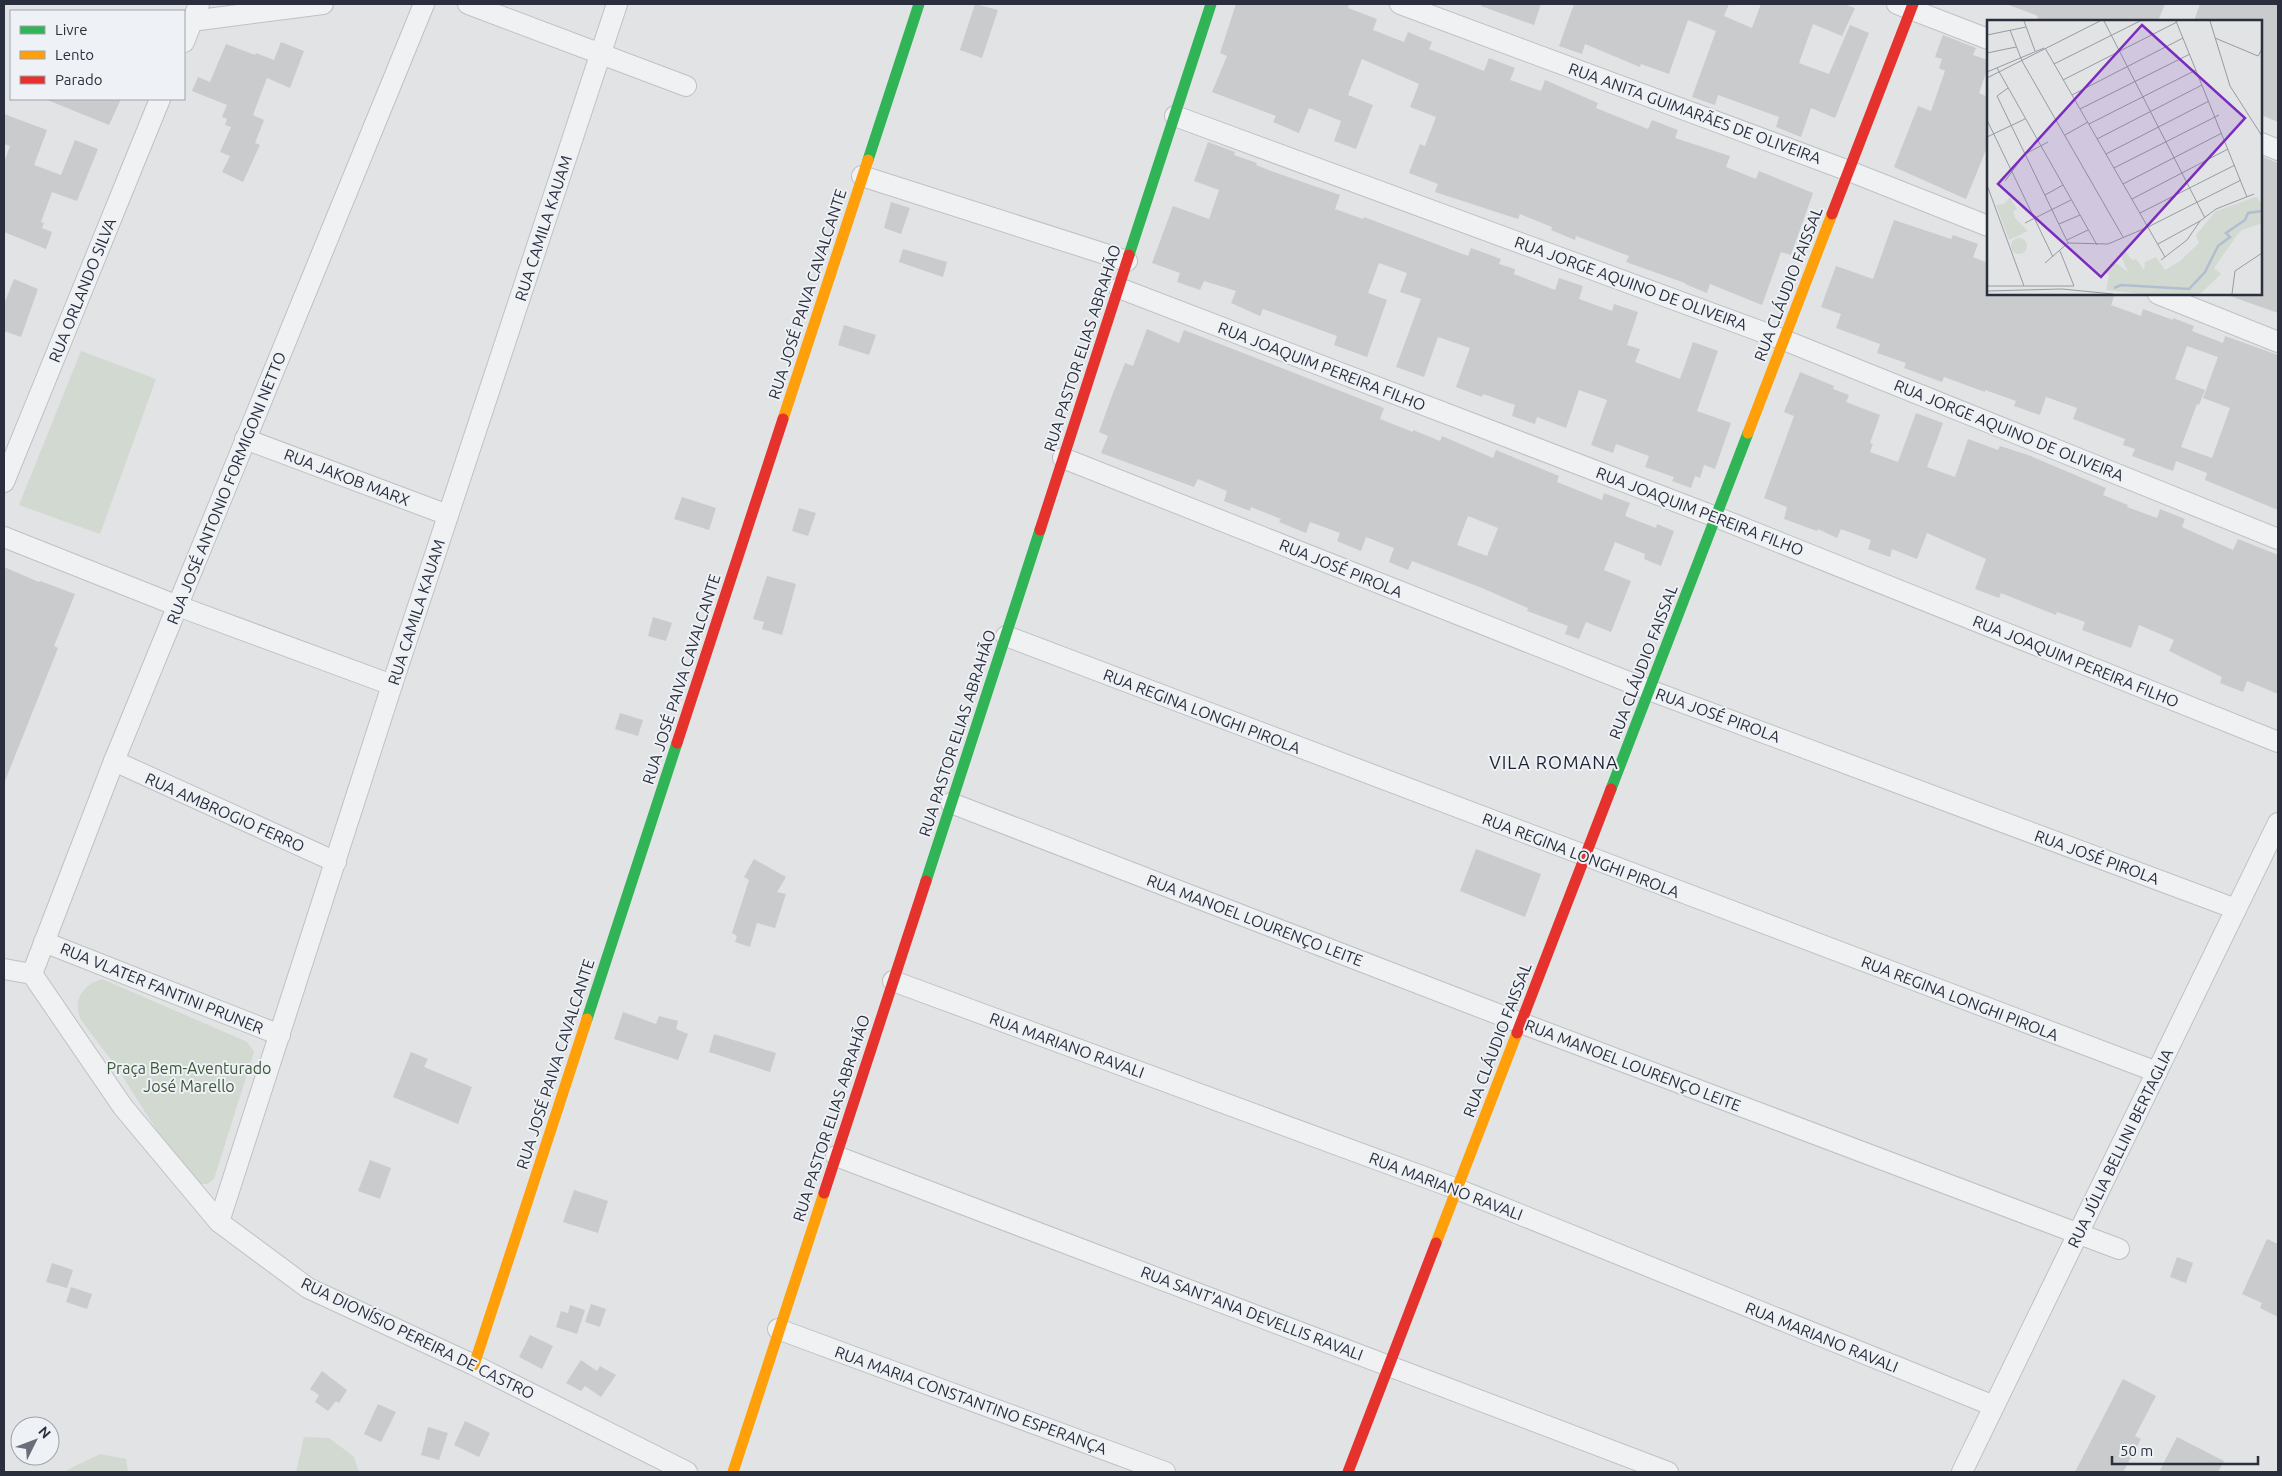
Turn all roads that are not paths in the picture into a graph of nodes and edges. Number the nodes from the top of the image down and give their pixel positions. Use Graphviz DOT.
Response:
graph roads {
  1 [pos="323,4"];
  2 [pos="424,4"];
  3 [pos="468,4"];
  4 [pos="617,4"];
  5 [pos="919,4"];
  6 [pos="1212,4"];
  7 [pos="1400,4"];
  8 [pos="1907,6"];
  9 [pos="192,16"];
  10 [pos="185,39"];
  11 [pos="1987,39"];
  12 [pos="599,55"];
  13 [pos="686,86"];
  14 [pos="160,100"];
  15 [pos="1175,116"];
  16 [pos="2262,143"];
  17 [pos="2278,150"];
  18 [pos="1849,170"];
  19 [pos="862,176"];
  20 [pos="1987,226"];
  21 [pos="1127,262"];
  22 [pos="1119,288"];
  23 [pos="2160,295"];
  24 [pos="1784,340"];
  25 [pos="2278,342"];
  26 [pos="245,439"];
  27 [pos="1063,458"];
  28 [pos="4,482"];
  29 [pos="448,515"];
  30 [pos="1716,517"];
  31 [pos="4,537"];
  32 [pos="2278,539"];
  33 [pos="178,606"];
  34 [pos="1006,636"];
  35 [pos="392,685"];
  36 [pos="1649,690"];
  37 [pos="2278,742"];
  38 [pos="114,761"];
  39 [pos="951,803"];
  40 [pos="2278,823"];
  41 [pos="1585,856"];
  42 [pos="336,862"];
  43 [pos="2236,909"];
  44 [pos="44,942"];
  45 [pos="4,969"];
  46 [pos="32,974"];
  47 [pos="893,981"];
  48 [pos="1521,1023"];
  49 [pos="280,1035"];
  50 [pos="2157,1072"];
  51 [pos="836,1156"];
  52 [pos="1457,1189"];
  53 [pos="219,1222"];
  54 [pos="2079,1233"];
  55 [pos="2119,1249"];
  56 [pos="778,1329"];
  57 [pos="474,1365"];
  58 [pos="1390,1365"];
  59 [pos="1994,1406"];
  60 [pos="687,1472"];
  61 [pos="733,1472"];
  62 [pos="1165,1472"];
  63 [pos="1348,1472"];
  64 [pos="1668,1472"];
  65 [pos="1962,1472"];
  1 -- 9 [label="street"];
  2 -- 26 [label="street, RUA JOSÉ ANTONIO FORMIGONI NETTO"];
  3 -- 12 [label="street"];
  4 -- 12 [label="street, RUA CAMILA KAUAM"];
  5 -- 19 [label="street, RUA JOSÉ PAIVA CAVALCANTE"];
  6 -- 15 [label="street, RUA PASTOR ELIAS ABRAHÃO"];
  7 -- 18 [label="street, RUA ANITA GUIMARÃES DE OLIVEIRA"];
  8 -- 11 [label="street"];
  8 -- 18 [label="street, RUA CLÁUDIO FAISSAL"];
  9 -- 10 [label="street"];
  12 -- 13 [label="street"];
  12 -- 29 [label="street, RUA CAMILA KAUAM"];
  14 -- 28 [label="street, RUA ORLANDO SILVA"];
  15 -- 21 [label="street, RUA PASTOR ELIAS ABRAHÃO"];
  15 -- 24 [label="street, RUA JORGE AQUINO DE OLIVEIRA"];
  16 -- 17 [label="street"];
  18 -- 20 [label="street, RUA ANITA GUIMARÃES DE OLIVEIRA"];
  18 -- 24 [label="street, RUA CLÁUDIO FAISSAL"];
  19 -- 21 [label="street"];
  19 -- 57 [label="street, RUA JOSÉ PAIVA CAVALCANTE"];
  21 -- 22 [label="street, RUA PASTOR ELIAS ABRAHÃO"];
  22 -- 27 [label="street, RUA PASTOR ELIAS ABRAHÃO"];
  22 -- 30 [label="street, RUA JOAQUIM PEREIRA FILHO"];
  23 -- 25 [label="street"];
  24 -- 30 [label="street, RUA CLÁUDIO FAISSAL"];
  24 -- 32 [label="street, RUA JORGE AQUINO DE OLIVEIRA"];
  26 -- 29 [label="street, RUA JAKOB MARX"];
  26 -- 33 [label="street, RUA JOSÉ ANTONIO FORMIGONI NETTO"];
  27 -- 34 [label="street, RUA PASTOR ELIAS ABRAHÃO"];
  27 -- 36 [label="street, RUA JOSÉ PIROLA"];
  29 -- 35 [label="street, RUA CAMILA KAUAM"];
  30 -- 36 [label="street, RUA CLÁUDIO FAISSAL"];
  30 -- 37 [label="street, RUA JOAQUIM PEREIRA FILHO"];
  31 -- 33 [label="street"];
  33 -- 35 [label="street"];
  33 -- 38 [label="street, RUA JOSÉ ANTONIO FORMIGONI NETTO"];
  34 -- 39 [label="street, RUA PASTOR ELIAS ABRAHÃO"];
  34 -- 41 [label="street, RUA REGINA LONGHI PIROLA"];
  35 -- 42 [label="street, RUA CAMILA KAUAM"];
  36 -- 41 [label="street, RUA CLÁUDIO FAISSAL"];
  36 -- 43 [label="street, RUA JOSÉ PIROLA"];
  38 -- 42 [label="street, RUA AMBROGIO FERRO"];
  38 -- 44 [label="street, RUA JOSÉ ANTONIO FORMIGONI NETTO"];
  39 -- 47 [label="street, RUA PASTOR ELIAS ABRAHÃO"];
  39 -- 48 [label="street, RUA MANOEL LOURENÇO LEITE"];
  40 -- 43 [label="street, RUA JÚLIA BELLINI BERTAGLIA"];
  41 -- 48 [label="street, RUA CLÁUDIO FAISSAL"];
  41 -- 50 [label="street, RUA REGINA LONGHI PIROLA"];
  42 -- 49 [label="street, RUA CAMILA KAUAM"];
  43 -- 50 [label="street, RUA JÚLIA BELLINI BERTAGLIA"];
  44 -- 46 [label="street, RUA JOSÉ ANTONIO FORMIGONI NETTO"];
  44 -- 49 [label="street, RUA VLATER FANTINI PRUNER"];
  45 -- 46 [label="street"];
  46 -- 53 [label="street, RUA DIONÍSIO PEREIRA DE CASTRO"];
  47 -- 51 [label="street, RUA PASTOR ELIAS ABRAHÃO"];
  47 -- 52 [label="street, RUA MARIANO RAVALI"];
  48 -- 52 [label="street, RUA CLÁUDIO FAISSAL"];
  48 -- 54 [label="street, RUA MANOEL LOURENÇO LEITE"];
  49 -- 53 [label="street, RUA CAMILA KAUAM"];
  50 -- 54 [label="street, RUA JÚLIA BELLINI BERTAGLIA"];
  51 -- 56 [label="street, RUA PASTOR ELIAS ABRAHÃO"];
  51 -- 58 [label="street, RUA SANT'ANA DEVELLIS RAVALI"];
  52 -- 58 [label="street, RUA CLÁUDIO FAISSAL"];
  52 -- 59 [label="street, RUA MARIANO RAVALI"];
  53 -- 57 [label="street, RUA DIONÍSIO PEREIRA DE CASTRO"];
  54 -- 55 [label="street, RUA MANOEL LOURENÇO LEITE"];
  54 -- 59 [label="street, RUA JÚLIA BELLINI BERTAGLIA"];
  56 -- 61 [label="street, RUA PASTOR ELIAS ABRAHÃO"];
  56 -- 62 [label="street, RUA MARIA CONSTANTINO ESPERANÇA"];
  57 -- 60 [label="street, RUA DIONÍSIO PEREIRA DE CASTRO"];
  58 -- 63 [label="street, RUA CLÁUDIO FAISSAL"];
  58 -- 64 [label="street, RUA SANT'ANA DEVELLIS RAVALI"];
  59 -- 65 [label="street, RUA JÚLIA BELLINI BERTAGLIA"];
}
